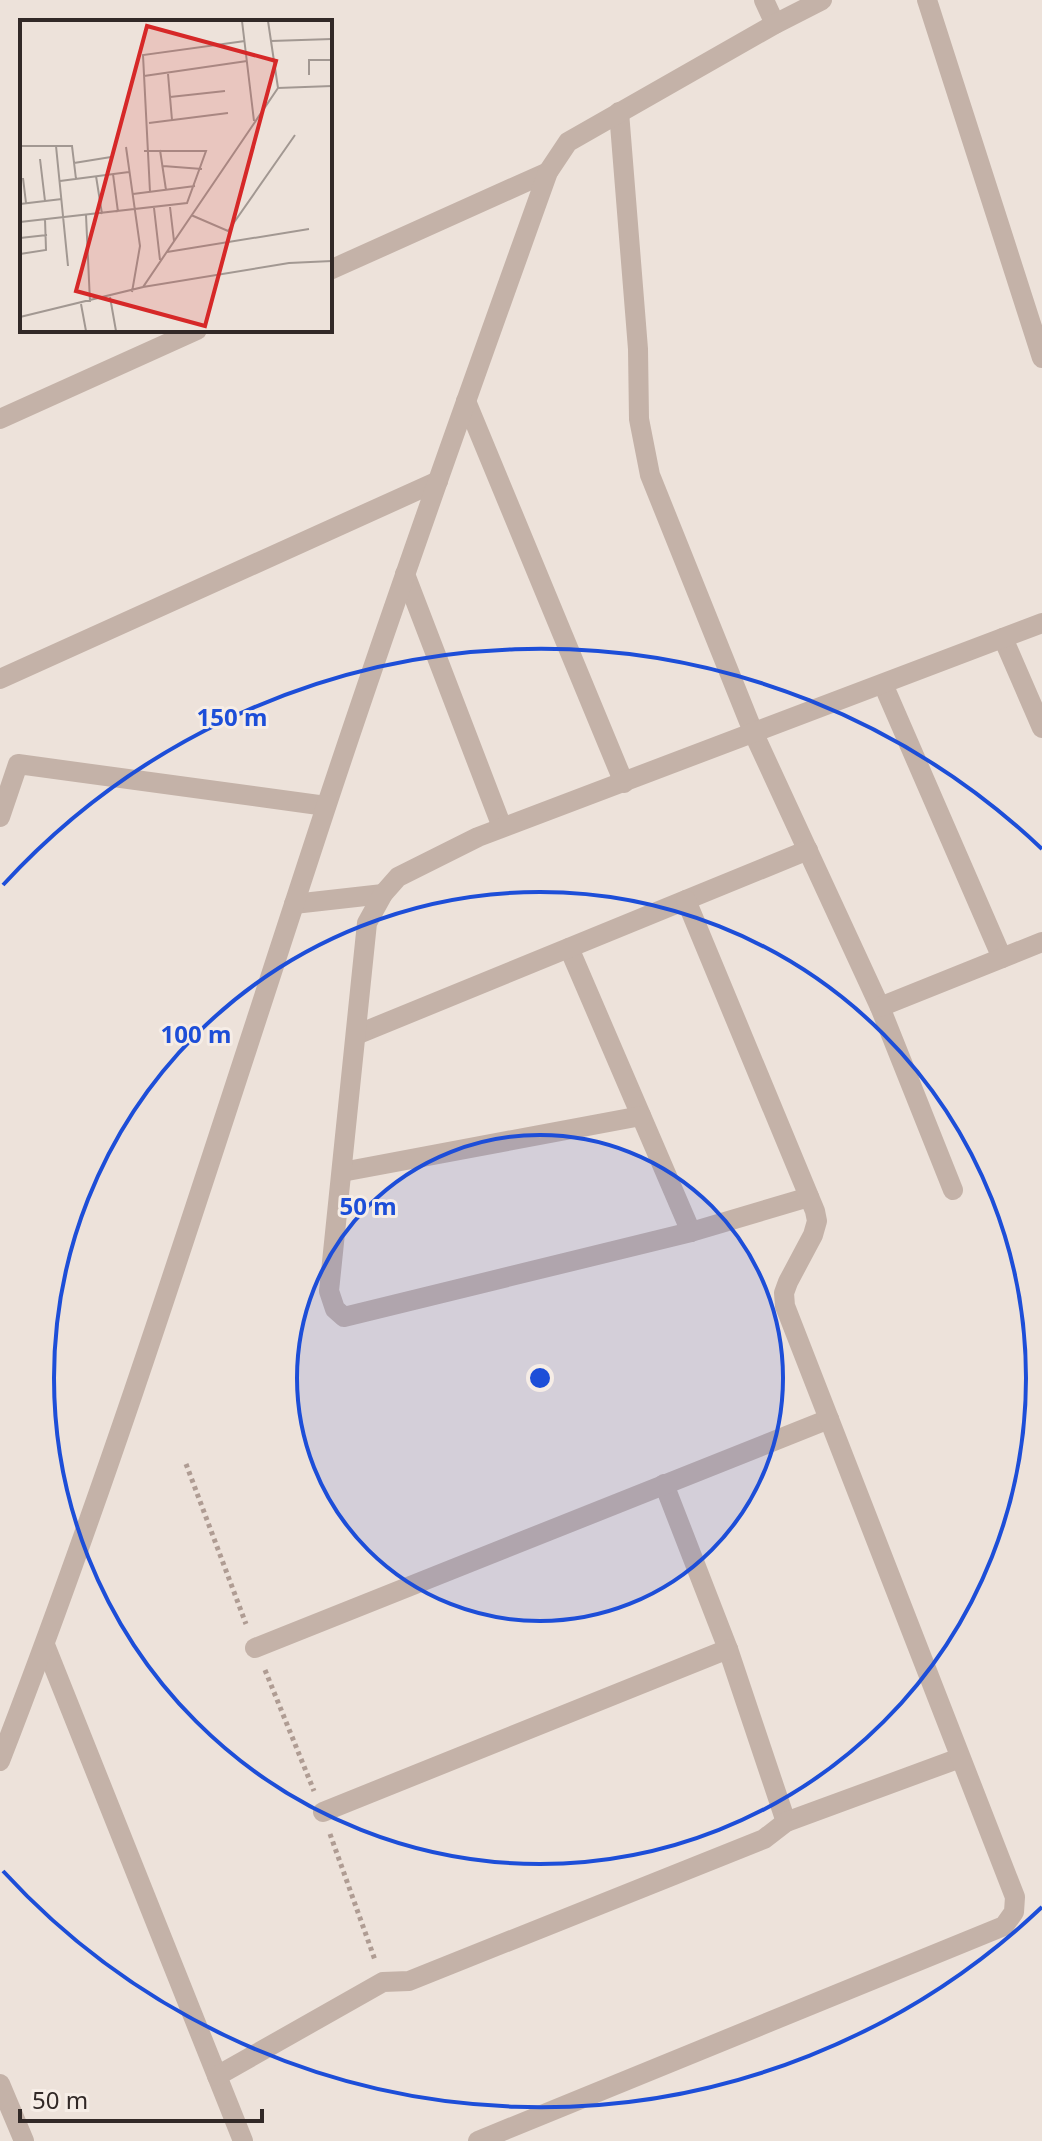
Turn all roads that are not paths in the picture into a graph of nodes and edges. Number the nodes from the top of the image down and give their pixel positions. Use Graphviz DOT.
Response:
graph roads {
  1 [pos="764,0"];
  2 [pos="822,0"];
  3 [pos="927,0"];
  4 [pos="775,24"];
  5 [pos="619,112"];
  6 [pos="548,172"];
  7 [pos="332,269"];
  8 [pos="193,332"];
  9 [pos="1042,358"];
  10 [pos="466,401"];
  11 [pos="0,419"];
  12 [pos="438,481"];
  13 [pos="405,574"];
  14 [pos="1042,623"];
  15 [pos="1003,638"];
  16 [pos="0,679"];
  17 [pos="883,684"];
  18 [pos="1042,728"];
  19 [pos="754,734"];
  20 [pos="624,783"];
  21 [pos="326,806"];
  22 [pos="0,817"];
  23 [pos="502,827"];
  24 [pos="808,850"];
  25 [pos="383,894"];
  26 [pos="686,900"];
  27 [pos="294,904"];
  28 [pos="1042,942"];
  29 [pos="569,948"];
  30 [pos="1002,958"];
  31 [pos="880,1007"];
  32 [pos="356,1035"];
  33 [pos="641,1116"];
  34 [pos="342,1172"];
  35 [pos="953,1190"];
  36 [pos="809,1197"];
  37 [pos="691,1232"];
  38 [pos="829,1419"];
  39 [pos="664,1484"];
  40 [pos="45,1645"];
  41 [pos="255,1648"];
  42 [pos="728,1649"];
  43 [pos="960,1758"];
  44 [pos="0,1761"];
  45 [pos="323,1812"];
  46 [pos="786,1822"];
  47 [pos="217,2076"];
  48 [pos="0,2084"];
  49 [pos="24,2141"];
  50 [pos="243,2141"];
  51 [pos="478,2141"];
  1 -- 4 [label="street"];
  2 -- 4 [label="street"];
  3 -- 9 [label="street"];
  4 -- 5 [label="street"];
  5 -- 6 [label="street"];
  5 -- 19 [label="street"];
  6 -- 7 [label="street"];
  6 -- 10 [label="street"];
  8 -- 11 [label="street"];
  10 -- 12 [label="street"];
  10 -- 20 [label="street"];
  12 -- 13 [label="street"];
  12 -- 16 [label="street"];
  13 -- 21 [label="street"];
  13 -- 23 [label="street"];
  14 -- 15 [label="street"];
  15 -- 17 [label="street"];
  15 -- 18 [label="street"];
  17 -- 19 [label="street"];
  17 -- 30 [label="street"];
  19 -- 20 [label="street"];
  19 -- 24 [label="street"];
  20 -- 23 [label="street"];
  21 -- 22 [label="street"];
  21 -- 27 [label="street"];
  23 -- 25 [label="street"];
  24 -- 26 [label="street"];
  24 -- 31 [label="street"];
  25 -- 27 [label="street"];
  25 -- 32 [label="street"];
  26 -- 29 [label="street"];
  26 -- 36 [label="street"];
  27 -- 40 [label="street"];
  28 -- 30 [label="street"];
  29 -- 32 [label="street"];
  29 -- 33 [label="street"];
  30 -- 31 [label="street"];
  31 -- 35 [label="street"];
  32 -- 34 [label="street"];
  33 -- 34 [label="street"];
  33 -- 37 [label="street"];
  34 -- 37 [label="street"];
  36 -- 37 [label="street"];
  36 -- 38 [label="street"];
  38 -- 39 [label="street"];
  38 -- 43 [label="street"];
  39 -- 41 [label="street"];
  39 -- 42 [label="street"];
  40 -- 44 [label="street"];
  40 -- 47 [label="street"];
  42 -- 45 [label="street"];
  42 -- 46 [label="street"];
  43 -- 46 [label="street"];
  43 -- 51 [label="street"];
  46 -- 47 [label="street"];
  47 -- 50 [label="street"];
  48 -- 49 [label="street"];
}
